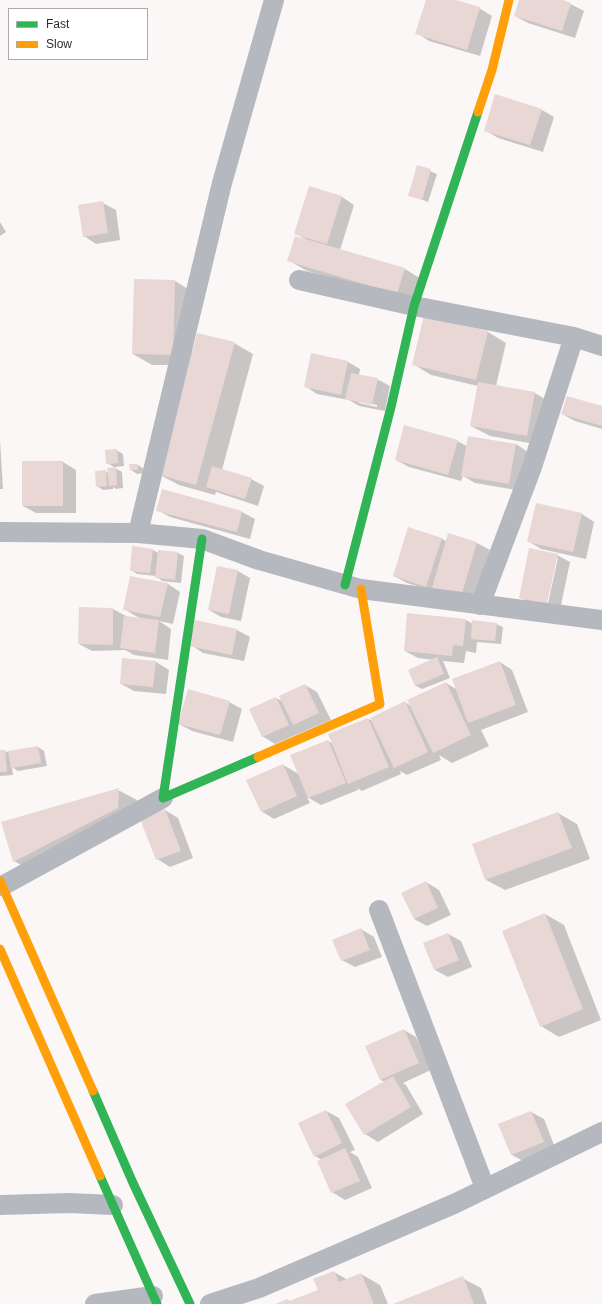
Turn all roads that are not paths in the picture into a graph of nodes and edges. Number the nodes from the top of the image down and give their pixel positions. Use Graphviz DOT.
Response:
graph roads {
  1 [pos="274,0"];
  2 [pos="509,0"];
  3 [pos="299,280"];
  4 [pos="414,306"];
  5 [pos="574,337"];
  6 [pos="602,346"];
  7 [pos="0,532"];
  8 [pos="138,533"];
  9 [pos="202,539"];
  10 [pos="353,587"];
  11 [pos="480,605"];
  12 [pos="602,620"];
  13 [pos="163,798"];
  14 [pos="1,883"];
  15 [pos="379,910"];
  16 [pos="0,949"];
  17 [pos="602,1132"];
  18 [pos="485,1188"];
  19 [pos="0,1205"];
  20 [pos="113,1205"];
  21 [pos="155,1300"];
  22 [pos="95,1304"];
  23 [pos="190,1304"];
  24 [pos="210,1304"];
  1 -- 8 [label="street"];
  2 -- 4 [label="street"];
  3 -- 4 [label="street"];
  4 -- 5 [label="street"];
  4 -- 10 [label="street"];
  5 -- 6 [label="street"];
  5 -- 11 [label="street"];
  7 -- 8 [label="street"];
  8 -- 9 [label="street"];
  9 -- 10 [label="street"];
  9 -- 13 [label="street"];
  10 -- 11 [label="street"];
  10 -- 13 [label="street"];
  11 -- 12 [label="street"];
  13 -- 14 [label="street"];
  14 -- 23 [label="street"];
  15 -- 18 [label="street"];
  16 -- 20 [label="street"];
  17 -- 18 [label="street"];
  18 -- 24 [label="street"];
  19 -- 20 [label="street"];
  20 -- 21 [label="street"];
  21 -- 22 [label="street"];
}
